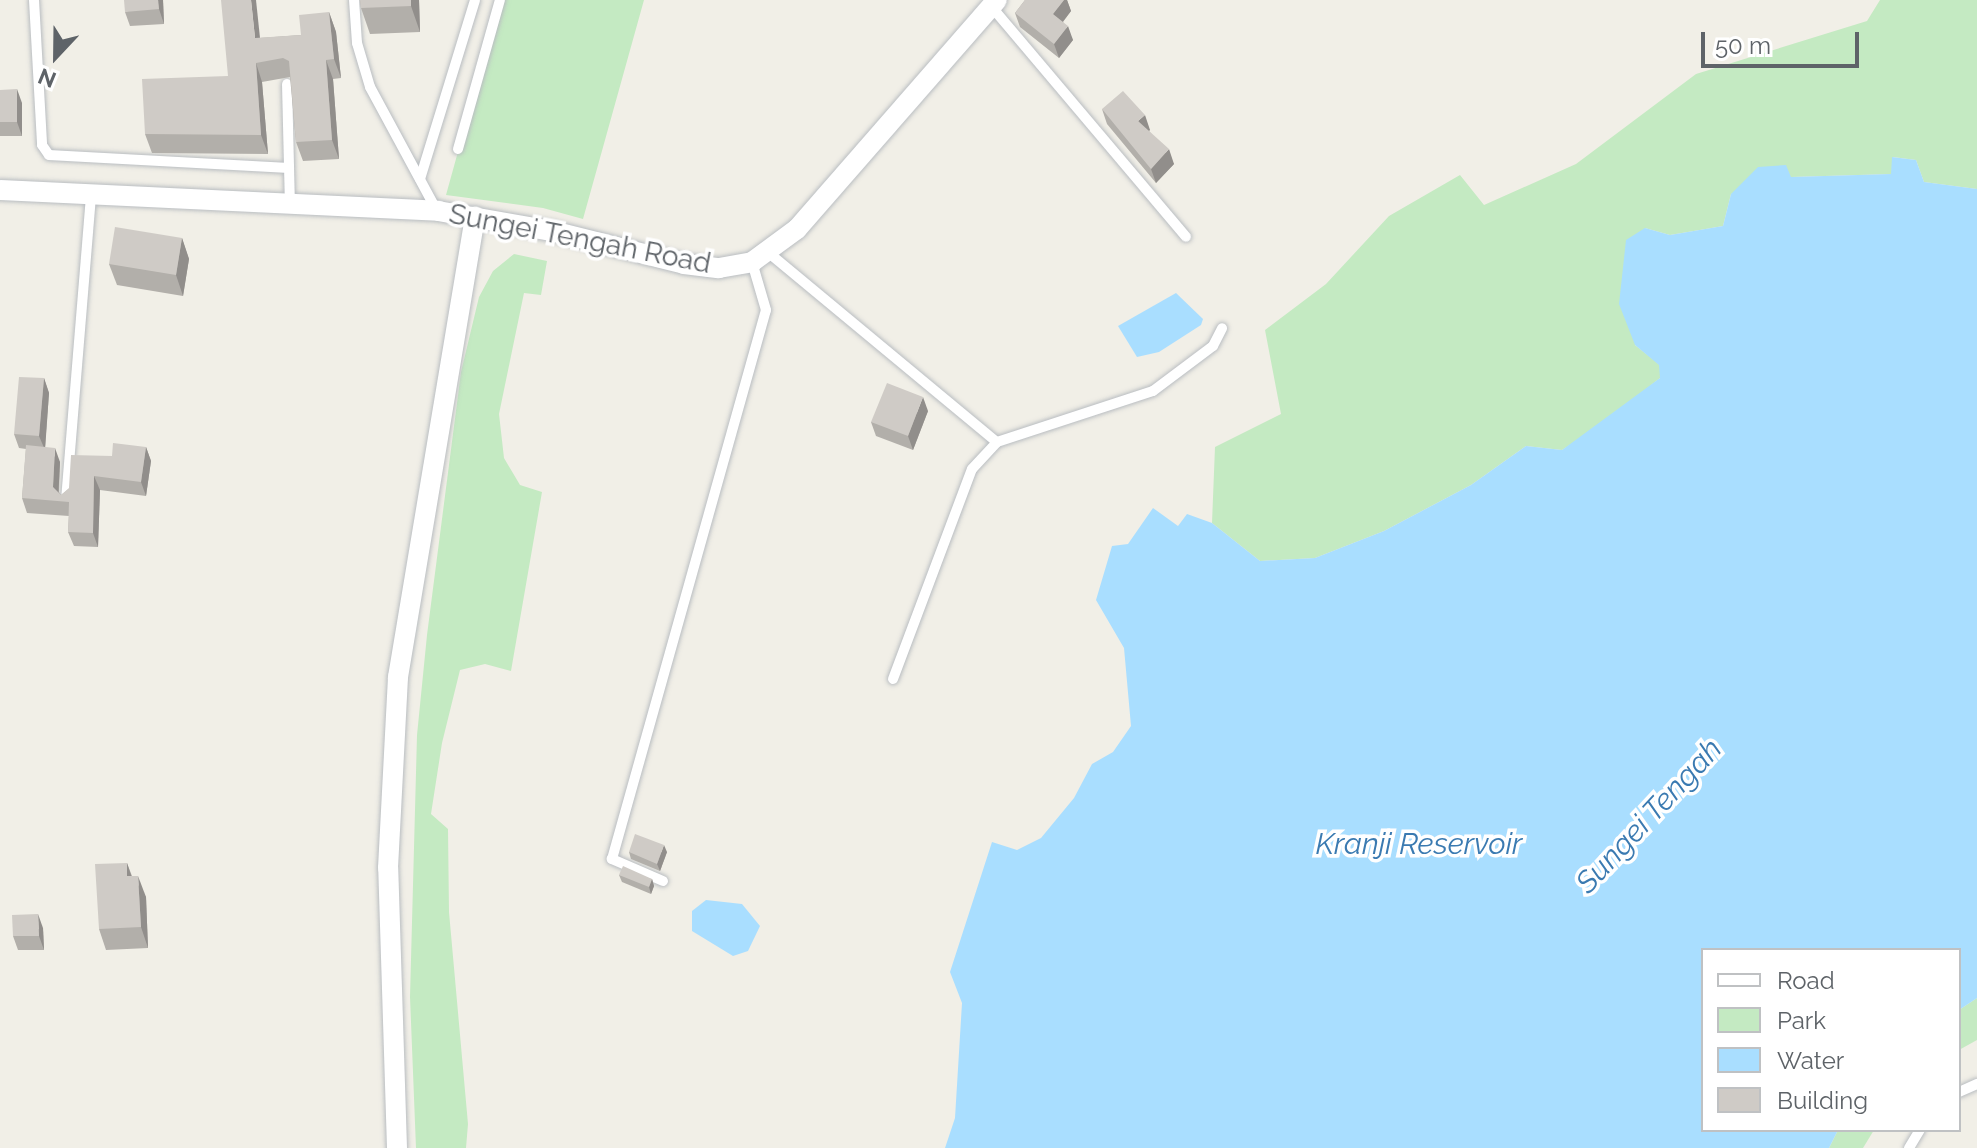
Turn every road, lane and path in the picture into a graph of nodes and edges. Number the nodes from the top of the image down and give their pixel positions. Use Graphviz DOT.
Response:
graph roads {
  1 [pos="34,0"];
  2 [pos="354,0"];
  3 [pos="475,0"];
  4 [pos="500,0"];
  5 [pos="994,3"];
  6 [pos="287,84"];
  7 [pos="458,149"];
  8 [pos="289,168"];
  9 [pos="420,179"];
  10 [pos="0,190"];
  11 [pos="91,195"];
  12 [pos="290,205"];
  13 [pos="438,211"];
  14 [pos="475,216"];
  15 [pos="1186,237"];
  16 [pos="760,258"];
  17 [pos="1222,328"];
  18 [pos="997,442"];
  19 [pos="66,501"];
  20 [pos="893,679"];
  21 [pos="663,881"];
  22 [pos="397,1148"];
  1 -- 8 [label="lane"];
  2 -- 9 [label="lane"];
  3 -- 9 [label="lane"];
  4 -- 7 [label="lane"];
  5 -- 15 [label="lane"];
  5 -- 16 [label="street"];
  6 -- 8 [label="lane"];
  8 -- 12 [label="lane"];
  9 -- 13 [label="lane"];
  10 -- 11 [label="street, Sungei Tengah Road"];
  11 -- 12 [label="street, Sungei Tengah Road"];
  11 -- 19 [label="lane"];
  12 -- 13 [label="street, Sungei Tengah Road"];
  13 -- 14 [label="street, Sungei Tengah Road"];
  14 -- 16 [label="street, Sungei Tengah Road"];
  14 -- 22 [label="street"];
  16 -- 18 [label="lane"];
  16 -- 21 [label="lane"];
  17 -- 18 [label="lane"];
  18 -- 20 [label="lane"];
}
